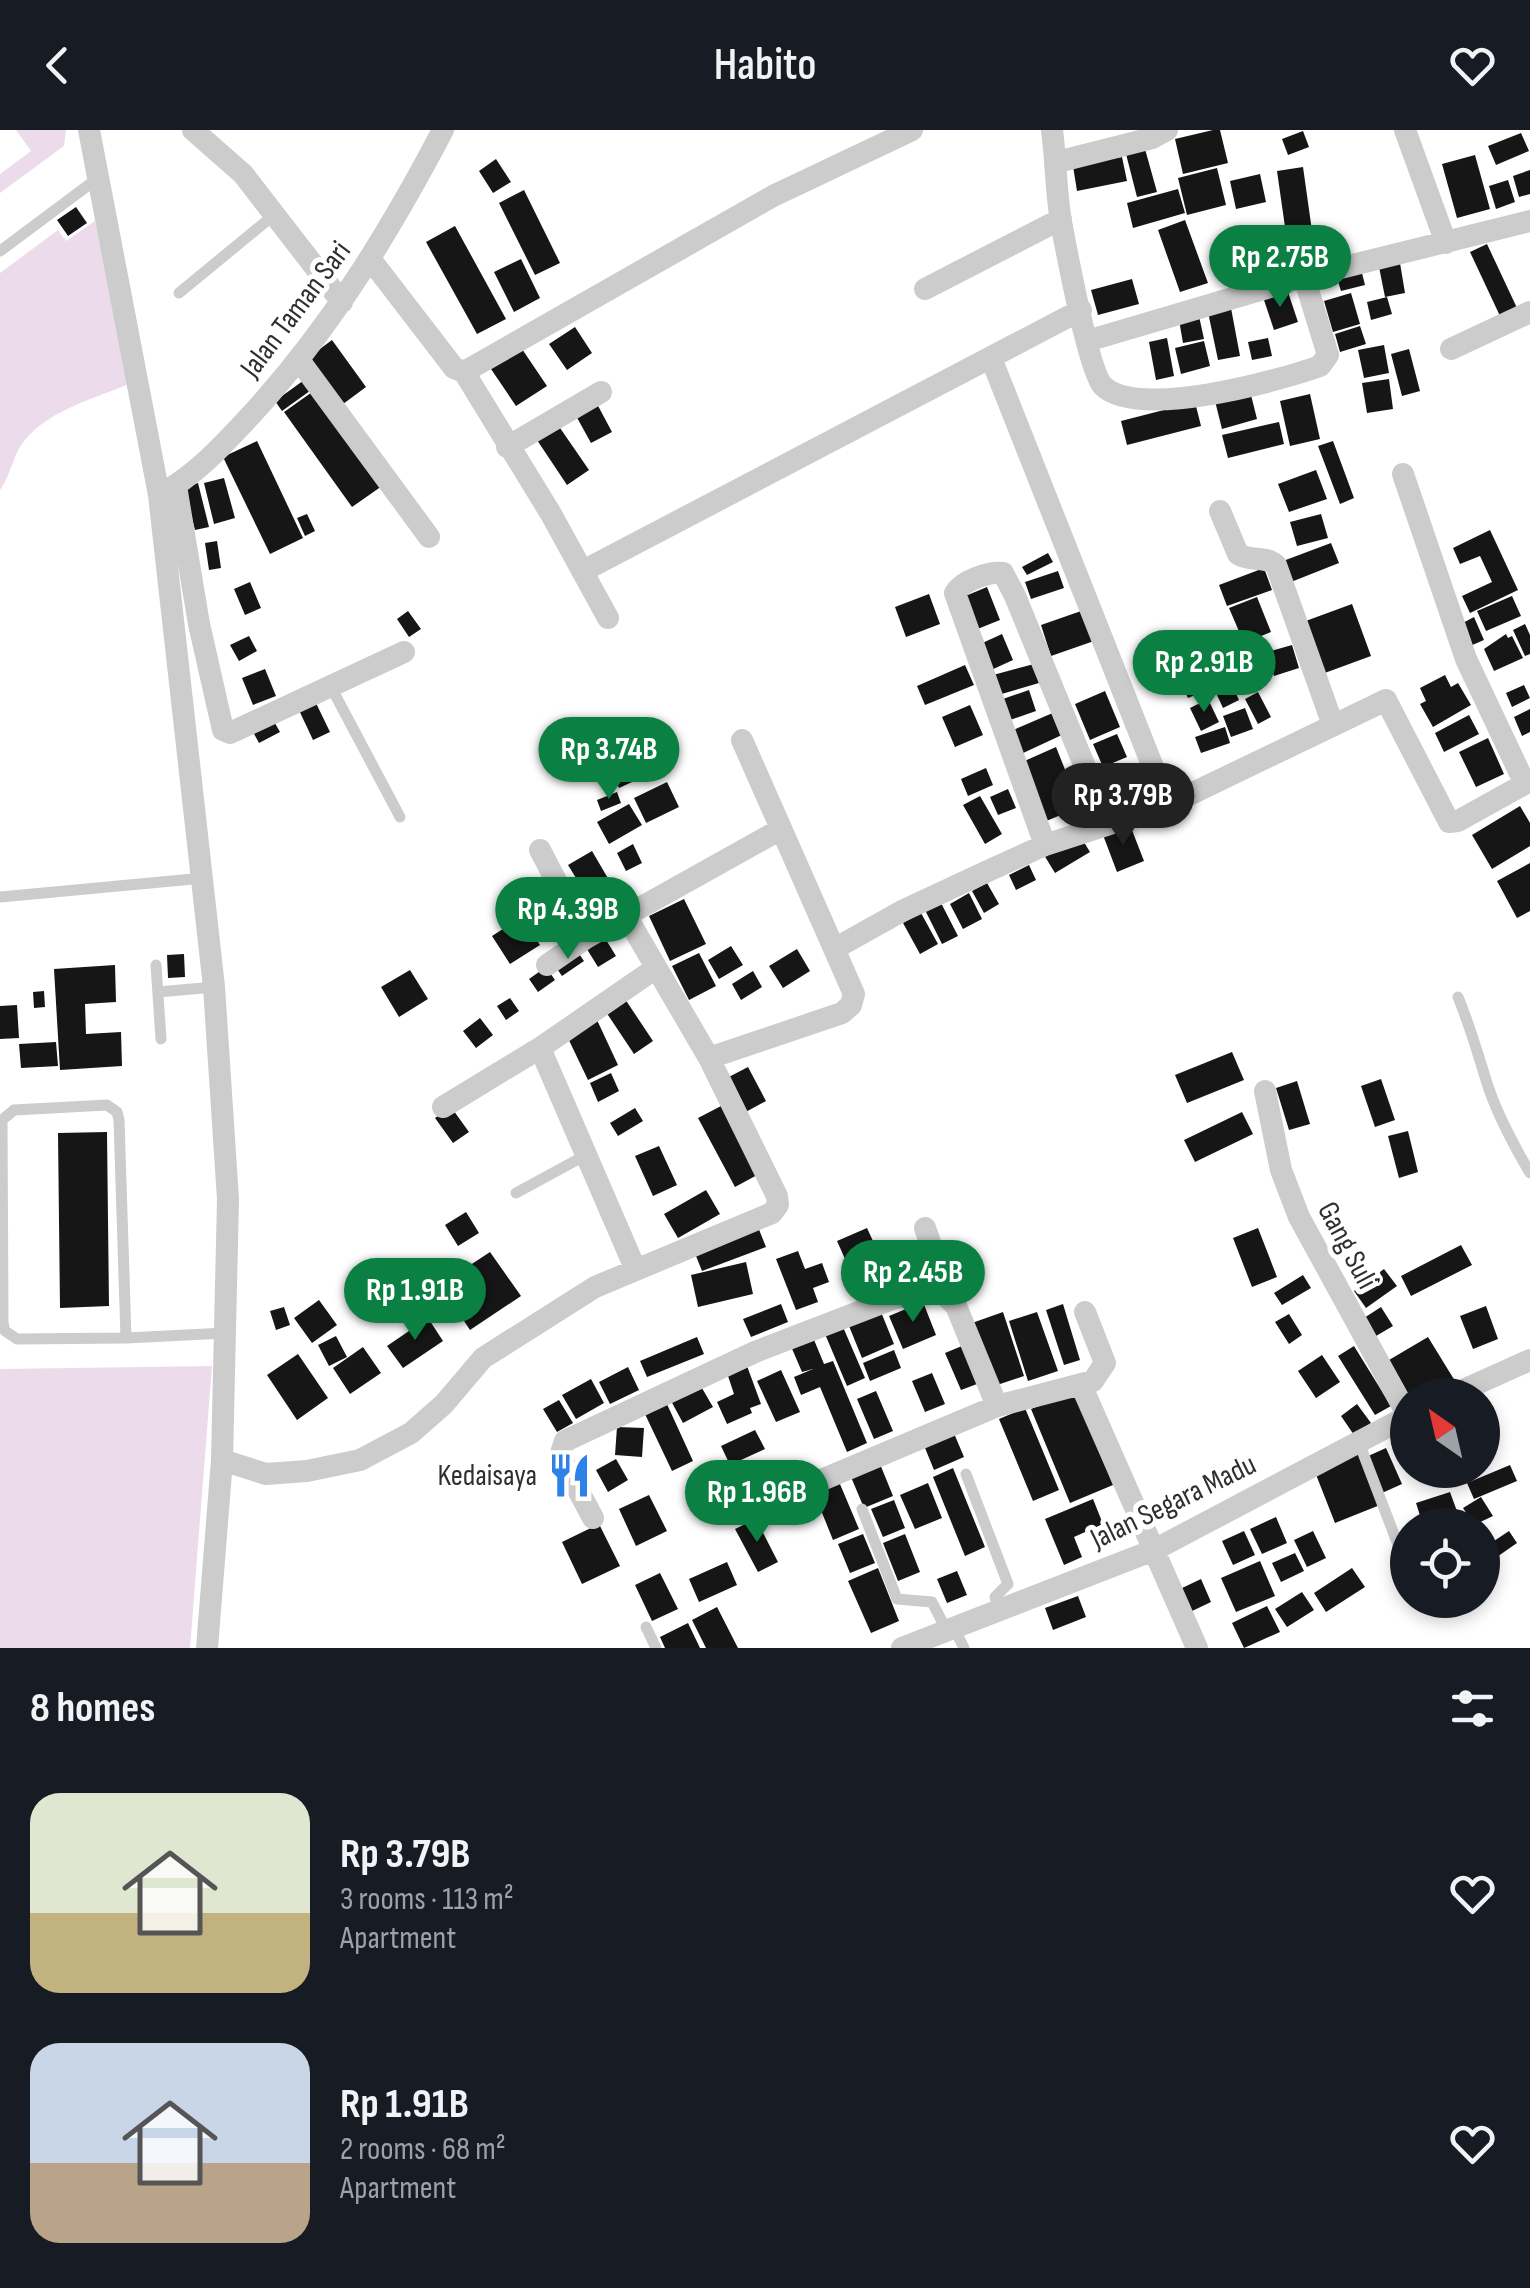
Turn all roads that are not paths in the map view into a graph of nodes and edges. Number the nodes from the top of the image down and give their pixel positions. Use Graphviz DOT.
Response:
graph roads {
  1 [pos="88,130"];
  2 [pos="193,130"];
  3 [pos="443,130"];
  4 [pos="912,130"];
  5 [pos="1052,130"];
  6 [pos="1167,130"];
  7 [pos="1405,130"];
  8 [pos="1057,162"];
  9 [pos="98,178"];
  10 [pos="275,214"];
  11 [pos="1060,219"];
  12 [pos="1530,220"];
  13 [pos="1446,243"];
  14 [pos="0,252"];
  15 [pos="371,260"];
  16 [pos="1304,277"];
  17 [pos="926,288"];
  18 [pos="179,292"];
  19 [pos="342,302"];
  20 [pos="1081,310"];
  21 [pos="1530,312"];
  22 [pos="1088,341"];
  23 [pos="1450,349"];
  24 [pos="990,358"];
  25 [pos="299,360"];
  26 [pos="464,372"];
  27 [pos="600,392"];
  28 [pos="507,447"];
  29 [pos="1403,474"];
  30 [pos="168,490"];
  31 [pos="1220,511"];
  32 [pos="429,537"];
  33 [pos="584,571"];
  34 [pos="608,618"];
  35 [pos="404,652"];
  36 [pos="330,687"];
  37 [pos="1333,725"];
  38 [pos="742,740"];
  39 [pos="1527,783"];
  40 [pos="1168,805"];
  41 [pos="400,817"];
  42 [pos="1108,823"];
  43 [pos="781,828"];
  44 [pos="1045,846"];
  45 [pos="540,850"];
  46 [pos="204,878"];
  47 [pos="0,897"];
  48 [pos="625,914"];
  49 [pos="586,938"];
  50 [pos="834,949"];
  51 [pos="156,965"];
  52 [pos="547,966"];
  53 [pos="656,968"];
  54 [pos="214,987"];
  55 [pos="158,992"];
  56 [pos="1458,997"];
  57 [pos="161,1039"];
  58 [pos="540,1048"];
  59 [pos="709,1058"];
  60 [pos="1265,1090"];
  61 [pos="443,1106"];
  62 [pos="586,1155"];
  63 [pos="1530,1173"];
  64 [pos="516,1193"];
  65 [pos="925,1228"];
  66 [pos="635,1268"];
  67 [pos="949,1296"];
  68 [pos="1085,1312"];
  69 [pos="226,1333"];
  70 [pos="126,1338"];
  71 [pos="1530,1360"];
  72 [pos="1490,1378"];
  73 [pos="1390,1383"];
  74 [pos="1082,1387"];
  75 [pos="997,1406"];
  76 [pos="1390,1425"];
  77 [pos="1358,1440"];
  78 [pos="222,1460"];
  79 [pos="966,1474"];
  80 [pos="786,1495"];
  81 [pos="862,1510"];
  82 [pos="593,1518"];
  83 [pos="1390,1523"];
  84 [pos="1154,1550"];
  85 [pos="999,1608"];
  86 [pos="646,1627"];
  87 [pos="950,1627"];
  88 [pos="207,1648"];
  89 [pos="656,1648"];
  90 [pos="902,1648"];
  91 [pos="964,1648"];
  92 [pos="1197,1648"];
  1 -- 9 [label="street"];
  2 -- 10 [label="street"];
  3 -- 15 [label="street, Jalan Taman Sari"];
  4 -- 26 [label="street"];
  5 -- 8 [label="street"];
  6 -- 8 [label="street"];
  7 -- 13 [label="street"];
  8 -- 11 [label="street"];
  9 -- 14 [label="lane"];
  9 -- 30 [label="street"];
  10 -- 18 [label="lane"];
  10 -- 19 [label="street"];
  11 -- 17 [label="street"];
  11 -- 20 [label="street"];
  12 -- 13 [label="street"];
  13 -- 16 [label="street"];
  15 -- 19 [label="street, Jalan Taman Sari"];
  15 -- 26 [label="street"];
  16 -- 22 [label="street"];
  16 -- 22 [label="street"];
  19 -- 25 [label="street, Jalan Taman Sari"];
  20 -- 22 [label="street"];
  20 -- 24 [label="street"];
  21 -- 23 [label="street"];
  24 -- 33 [label="street"];
  24 -- 40 [label="street"];
  25 -- 30 [label="street, Jalan Taman Sari"];
  25 -- 32 [label="street"];
  26 -- 28 [label="street"];
  27 -- 28 [label="street"];
  28 -- 33 [label="street"];
  29 -- 39 [label="street"];
  30 -- 36 [label="street"];
  30 -- 46 [label="street"];
  31 -- 37 [label="street"];
  33 -- 34 [label="street"];
  35 -- 36 [label="street"];
  36 -- 41 [label="lane"];
  37 -- 39 [label="street"];
  37 -- 40 [label="street"];
  38 -- 43 [label="street"];
  40 -- 42 [label="street"];
  42 -- 44 [label="street"];
  42 -- 44 [label="street"];
  43 -- 48 [label="street"];
  43 -- 50 [label="street"];
  44 -- 50 [label="street"];
  45 -- 49 [label="street"];
  46 -- 47 [label="lane"];
  46 -- 54 [label="street"];
  48 -- 49 [label="street"];
  48 -- 53 [label="street"];
  49 -- 52 [label="street"];
  50 -- 59 [label="street"];
  51 -- 55 [label="lane"];
  53 -- 58 [label="street"];
  53 -- 59 [label="street"];
  54 -- 55 [label="lane"];
  54 -- 69 [label="street"];
  55 -- 57 [label="lane"];
  56 -- 63 [label="lane"];
  58 -- 61 [label="street"];
  58 -- 62 [label="street"];
  59 -- 66 [label="street"];
  60 -- 73 [label="street, Gang Suli"];
  62 -- 64 [label="lane"];
  62 -- 66 [label="street"];
  65 -- 67 [label="street"];
  66 -- 78 [label="street"];
  67 -- 75 [label="street"];
  67 -- 82 [label="street"];
  68 -- 74 [label="street"];
  69 -- 70 [label="lane"];
  69 -- 78 [label="street"];
  70 -- 70 [label="lane"];
  71 -- 72 [label="street"];
  74 -- 75 [label="street"];
  74 -- 84 [label="street"];
  75 -- 80 [label="street"];
  76 -- 77 [label="street, Jalan Segara Madu"];
  77 -- 83 [label="lane"];
  77 -- 84 [label="street, Jalan Segara Madu"];
  78 -- 88 [label="street"];
  79 -- 85 [label="lane"];
  81 -- 87 [label="lane"];
  84 -- 85 [label="street, Jalan Segara Madu"];
  84 -- 92 [label="street"];
  85 -- 87 [label="street, Jalan Segara Madu"];
  86 -- 89 [label="lane"];
  87 -- 90 [label="street, Jalan Segara Madu"];
  87 -- 91 [label="lane"];
}
